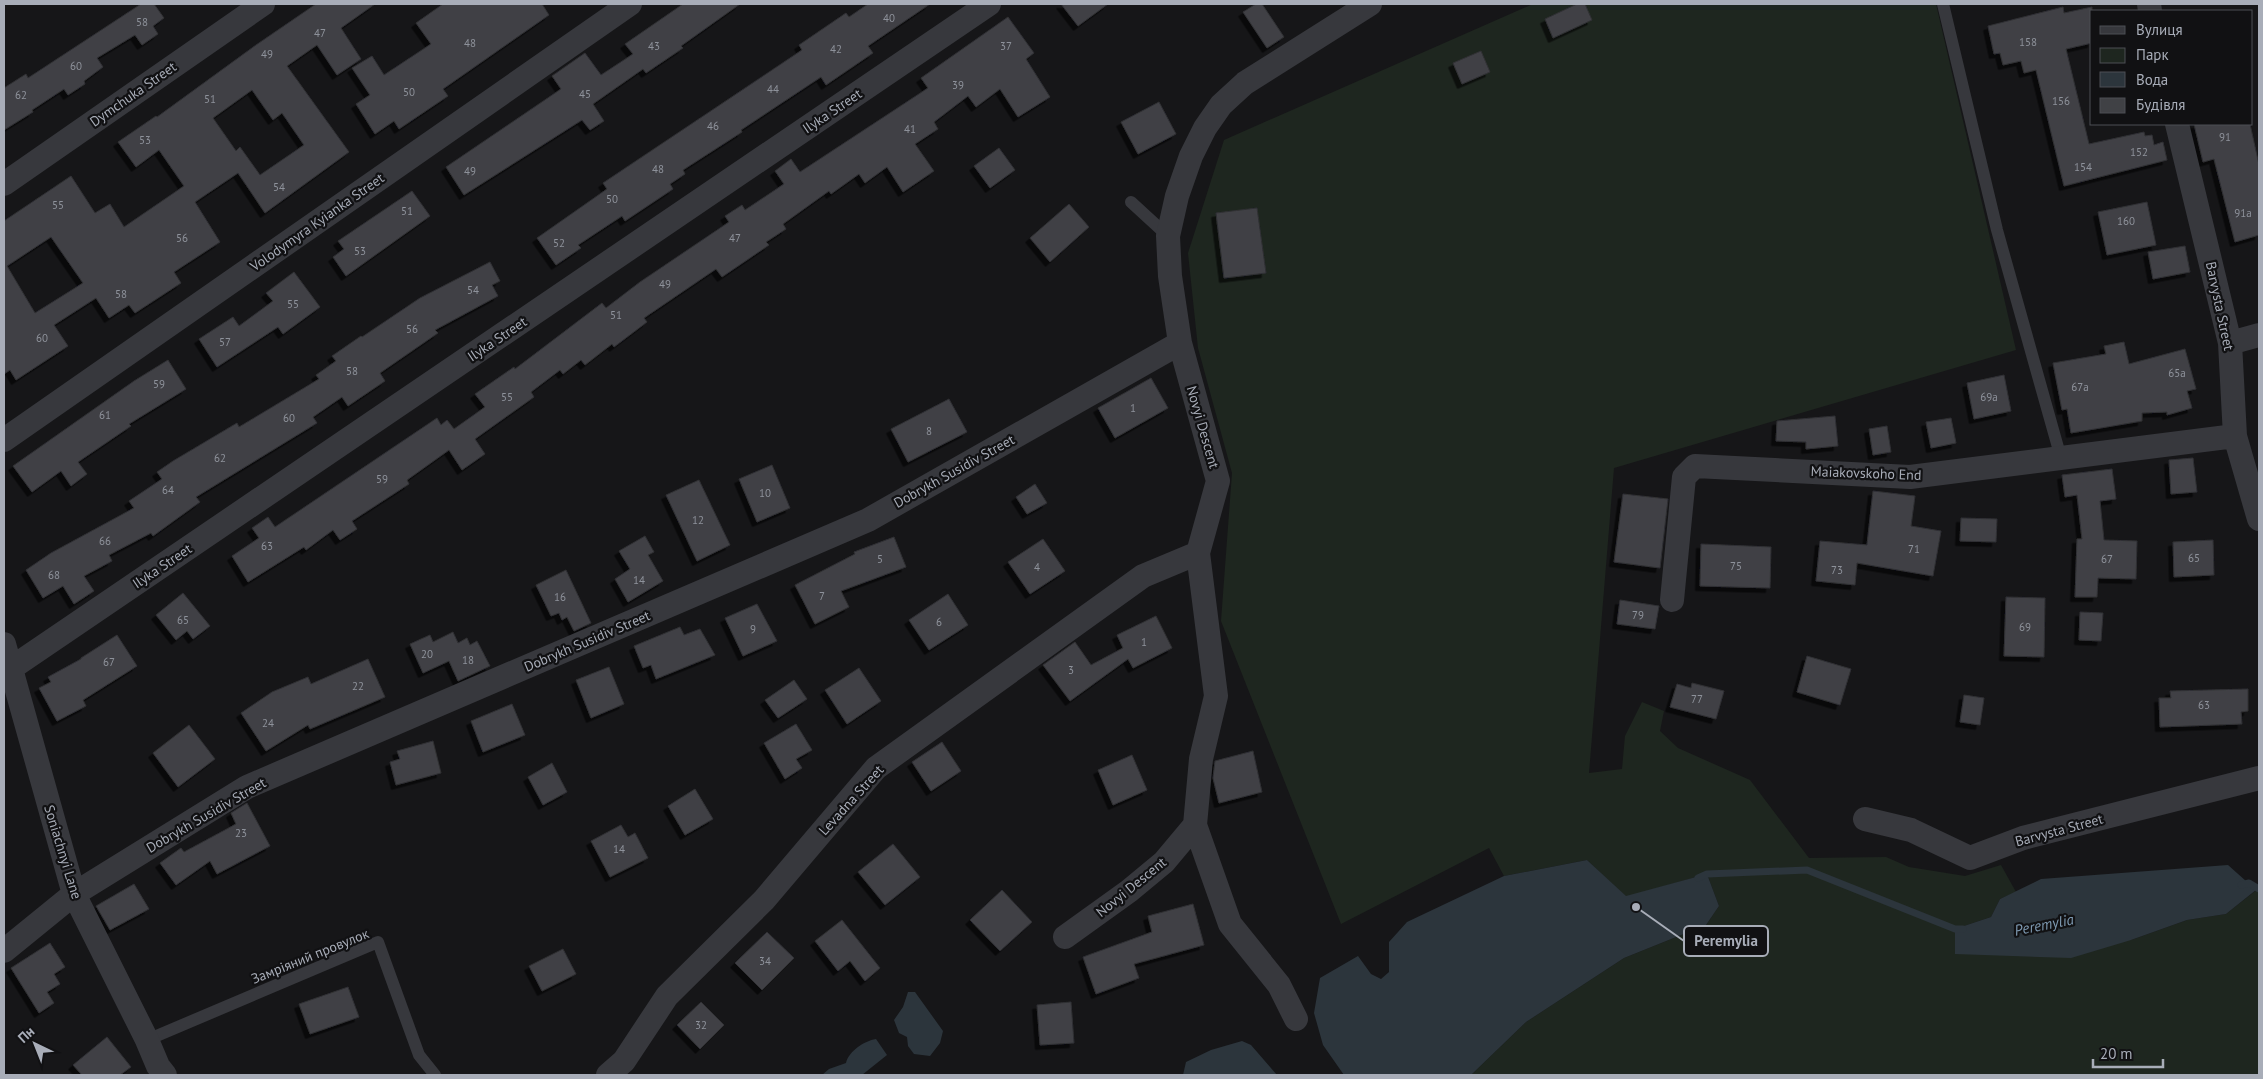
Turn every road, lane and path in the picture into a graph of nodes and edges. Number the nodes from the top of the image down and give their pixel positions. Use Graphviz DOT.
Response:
graph roads {
  1 [pos="263,4"];
  2 [pos="630,4"];
  3 [pos="989,4"];
  4 [pos="1370,4"];
  5 [pos="1943,4"];
  6 [pos="2177,125"];
  7 [pos="4,184"];
  8 [pos="1131,202"];
  9 [pos="1168,236"];
  10 [pos="2259,335"];
  11 [pos="1180,343"];
  12 [pos="2230,343"];
  13 [pos="2236,436"];
  14 [pos="4,440"];
  15 [pos="2061,458"];
  16 [pos="2259,519"];
  17 [pos="1198,553"];
  18 [pos="1672,600"];
  19 [pos="4,644"];
  20 [pos="8,671"];
  21 [pos="2259,778"];
  22 [pos="1865,819"];
  23 [pos="1195,825"];
  24 [pos="74,894"];
  25 [pos="1065,937"];
  26 [pos="4,951"];
  27 [pos="1296,1019"];
  28 [pos="147,1040"];
  29 [pos="165,1075"];
  30 [pos="435,1075"];
  31 [pos="608,1075"];
  1 -- 7 [label="street, Dymchuka Street"];
  2 -- 14 [label="street, Volodymyra Kyianka Street"];
  3 -- 20 [label="street, Ilyka Street"];
  4 -- 9 [label="street, Novyi Descent"];
  5 -- 15 [label="lane"];
  6 -- 12 [label="street, Barvysta Street"];
  8 -- 9 [label="lane"];
  9 -- 11 [label="street, Novyi Descent"];
  10 -- 12 [label="street"];
  11 -- 17 [label="street, Novyi Descent"];
  11 -- 24 [label="street, Dobrykh Susidiv Street"];
  12 -- 13 [label="street, Barvysta Street"];
  13 -- 15 [label="street, Maiakovskoho End"];
  13 -- 16 [label="street, Barvysta Street"];
  15 -- 18 [label="street, Maiakovskoho End"];
  17 -- 23 [label="street, Novyi Descent"];
  17 -- 31 [label="street, Levadna Street"];
  19 -- 20 [label="street, Soniachnyi Lane"];
  20 -- 24 [label="street, Soniachnyi Lane"];
  21 -- 22 [label="street, Barvysta Street"];
  23 -- 25 [label="street, Novyi Descent"];
  23 -- 27 [label="street"];
  24 -- 26 [label="street, Dobrykh Susidiv Street"];
  24 -- 28 [label="street, Soniachnyi Lane"];
  28 -- 29 [label="street, Soniachnyi Lane"];
  28 -- 30 [label="lane, Замріяний провулок"];
}
